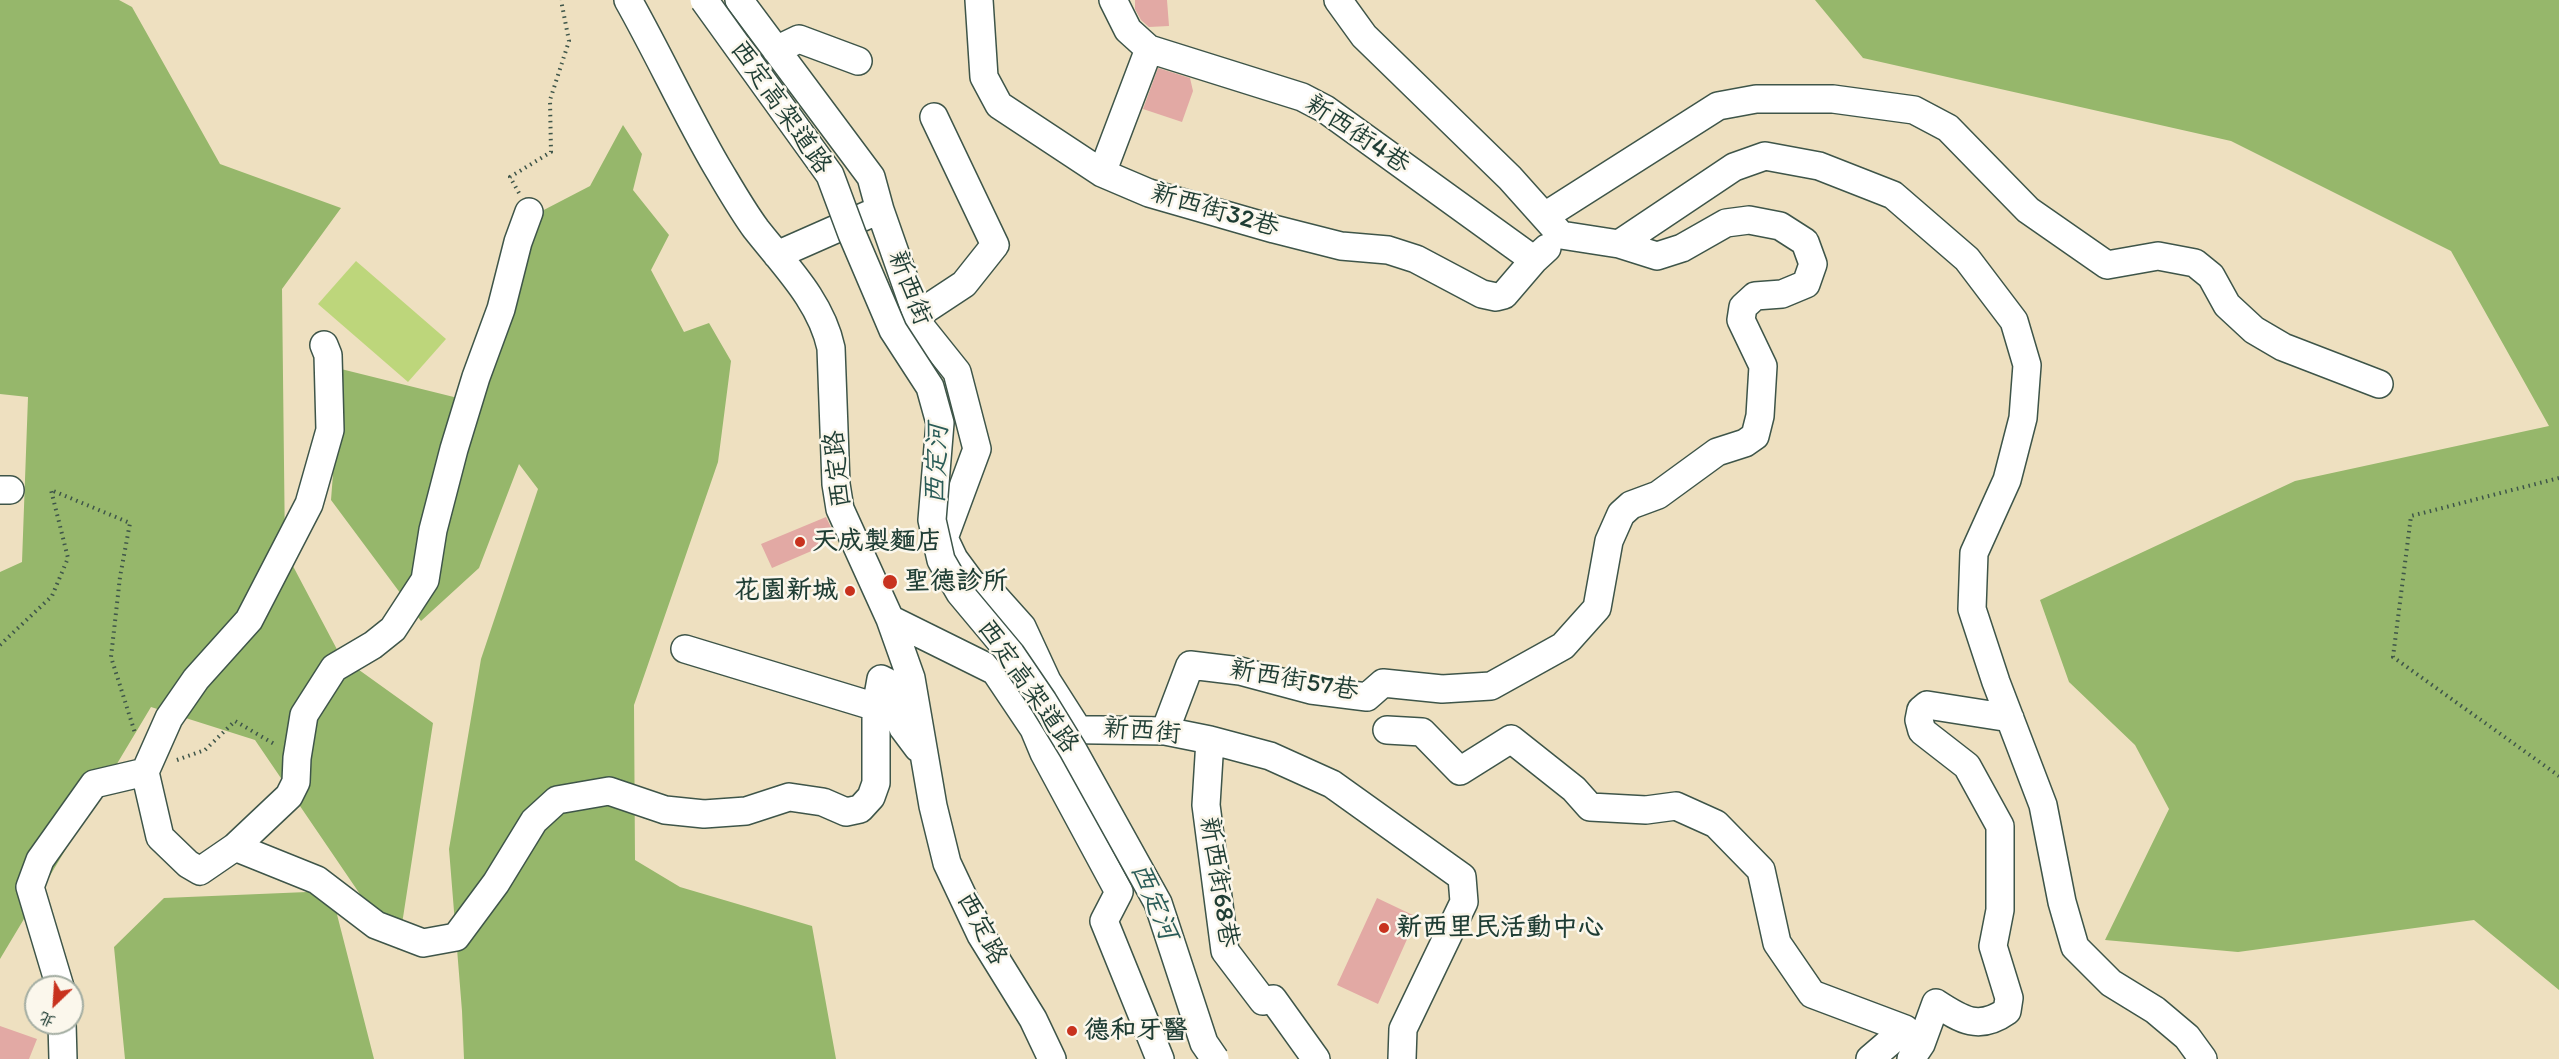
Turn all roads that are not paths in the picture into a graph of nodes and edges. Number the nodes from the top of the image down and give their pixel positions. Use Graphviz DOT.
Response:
graph roads {
  1 [pos="628,0"];
  2 [pos="704,0"];
  3 [pos="739,0"];
  4 [pos="979,0"];
  5 [pos="1113,0"];
  6 [pos="1338,0"];
  7 [pos="1149,49"];
  8 [pos="776,50"];
  9 [pos="858,62"];
  10 [pos="933,117"];
  11 [pos="1102,173"];
  12 [pos="880,210"];
  13 [pos="529,212"];
  14 [pos="1553,226"];
  15 [pos="1619,244"];
  16 [pos="777,255"];
  17 [pos="1534,260"];
  18 [pos="917,315"];
  19 [pos="324,345"];
  20 [pos="2379,384"];
  21 [pos="890,619"];
  22 [pos="685,649"];
  23 [pos="876,707"];
  24 [pos="2010,718"];
  25 [pos="1077,728"];
  26 [pos="1034,729"];
  27 [pos="1387,730"];
  28 [pos="1165,731"];
  29 [pos="1210,740"];
  30 [pos="926,758"];
  31 [pos="145,772"];
  32 [pos="234,847"];
  33 [pos="56,975"];
  34 [pos="62,1035"];
  35 [pos="63,1059"];
  36 [pos="1052,1059"];
  37 [pos="1160,1059"];
  38 [pos="1215,1059"];
  39 [pos="1316,1059"];
  40 [pos="1402,1059"];
  41 [pos="1870,1059"];
  42 [pos="1911,1059"];
  43 [pos="2203,1059"];
  1 -- 16 [label="street, 西定路"];
  2 -- 38 [label="street, 西定高架道路, bridge"];
  3 -- 8 [label="street, 新西街"];
  4 -- 11 [label="street, 新西街32巷"];
  5 -- 7 [label="street, 新西街4巷"];
  6 -- 14 [label="street"];
  7 -- 11 [label="street"];
  7 -- 17 [label="street, 新西街4巷"];
  8 -- 9 [label="street"];
  8 -- 12 [label="street, 新西街"];
  10 -- 18 [label="street"];
  11 -- 17 [label="street, 新西街32巷"];
  12 -- 16 [label="street"];
  12 -- 18 [label="street, 新西街"];
  13 -- 32 [label="street"];
  14 -- 15 [label="street"];
  14 -- 17 [label="street"];
  14 -- 20 [label="street"];
  15 -- 24 [label="street"];
  15 -- 28 [label="street, 新西街57巷"];
  16 -- 21 [label="street, 西定路"];
  18 -- 25 [label="street, 新西街"];
  19 -- 31 [label="street"];
  21 -- 26 [label="street"];
  21 -- 30 [label="street, 西定路"];
  22 -- 23 [label="street"];
  23 -- 30 [label="street"];
  23 -- 32 [label="street"];
  24 -- 42 [label="street"];
  24 -- 43 [label="street"];
  25 -- 26 [label="street"];
  25 -- 28 [label="street, 新西街"];
  26 -- 37 [label="street"];
  27 -- 41 [label="street"];
  28 -- 29 [label="street, 新西街"];
  29 -- 39 [label="street, 新西街68巷"];
  29 -- 40 [label="street, 新西街"];
  30 -- 36 [label="street, 西定路"];
  31 -- 32 [label="street"];
  31 -- 33 [label="street"];
  34 -- 35 [label="street"];
}
